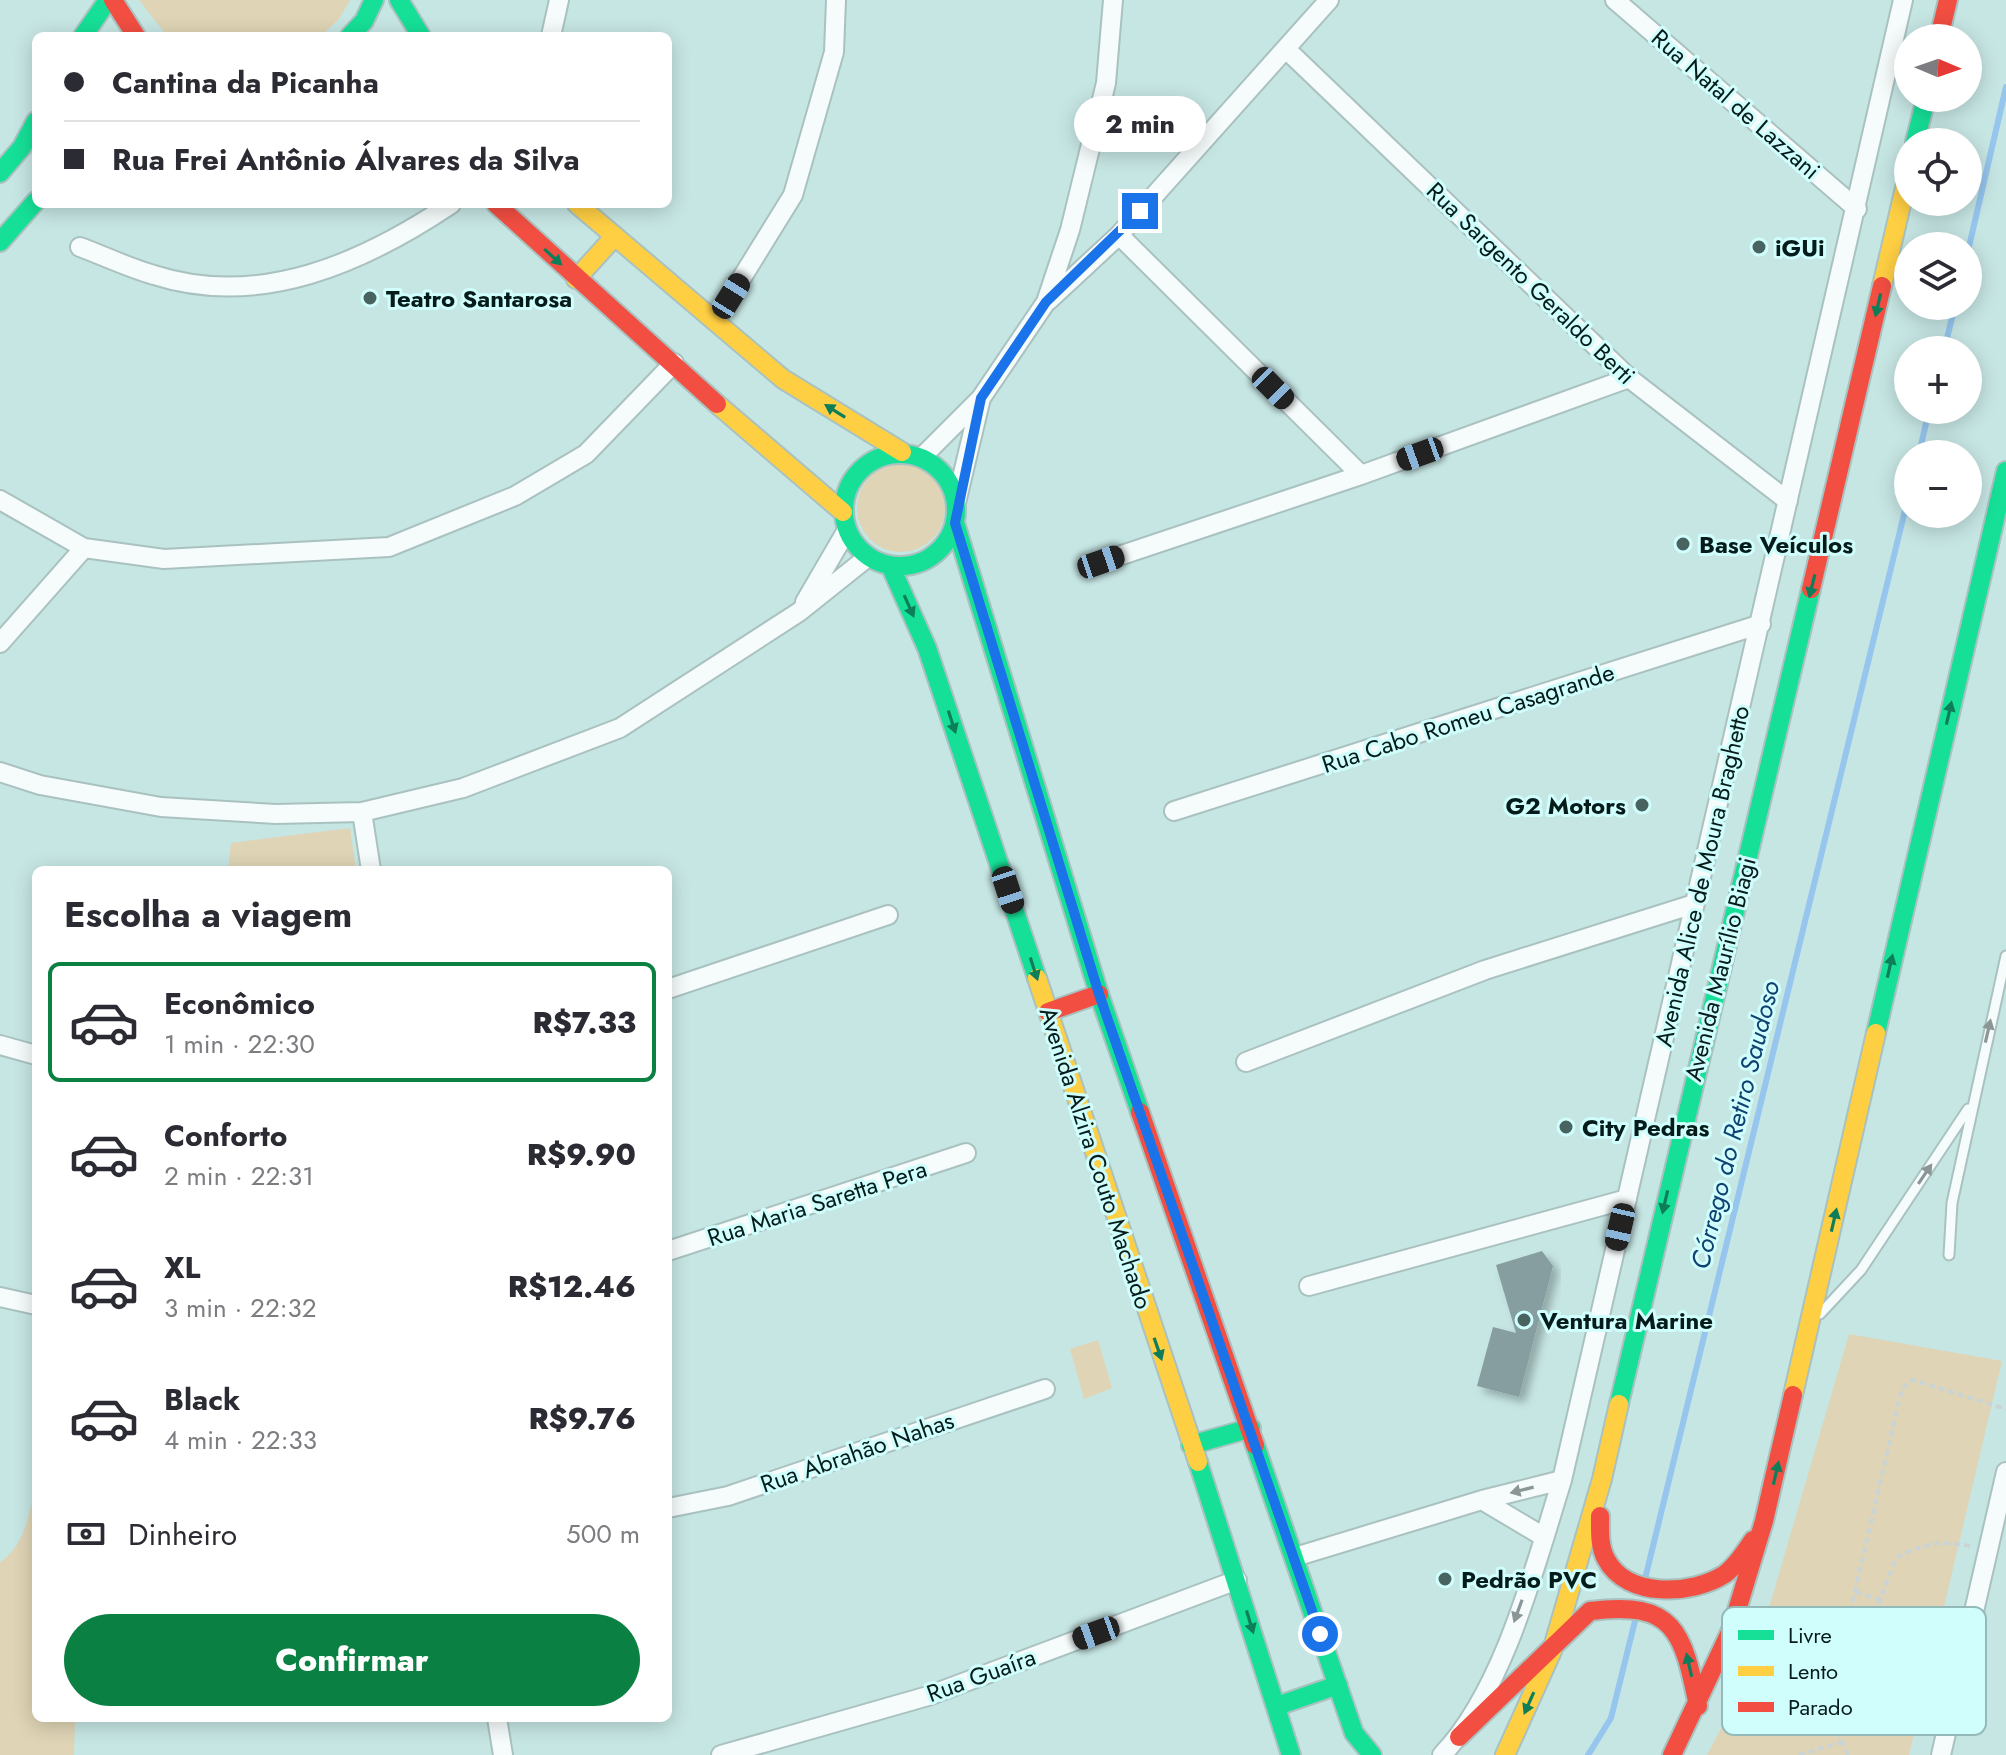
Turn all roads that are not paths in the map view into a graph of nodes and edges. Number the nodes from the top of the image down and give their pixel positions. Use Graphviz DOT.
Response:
graph roads {
  1 [pos="110,0"];
  2 [pos="374,0"];
  3 [pos="399,0"];
  4 [pos="559,0"];
  5 [pos="836,0"];
  6 [pos="1113,0"];
  7 [pos="1329,0"];
  8 [pos="1615,0"];
  9 [pos="1903,0"];
  10 [pos="1948,0"];
  11 [pos="1942,24"];
  12 [pos="86,32"];
  13 [pos="133,32"];
  14 [pos="354,32"];
  15 [pos="419,32"];
  16 [pos="552,32"];
  17 [pos="1287,50"];
  18 [pos="32,128"];
  19 [pos="0,173"];
  20 [pos="32,206"];
  21 [pos="445,208"];
  22 [pos="500,208"];
  23 [pos="582,208"];
  24 [pos="1857,209"];
  25 [pos="1898,216"];
  26 [pos="1119,235"];
  27 [pos="615,236"];
  28 [pos="0,242"];
  29 [pos="80,247"];
  30 [pos="576,279"];
  31 [pos="1046,302"];
  32 [pos="715,321"];
  33 [pos="674,363"];
  34 [pos="1629,378"];
  35 [pos="981,398"];
  36 [pos="902,452"];
  37 [pos="922,457"];
  38 [pos="2006,471"];
  39 [pos="1361,475"];
  40 [pos="0,500"];
  41 [pos="1788,501"];
  42 [pos="956,503"];
  43 [pos="845,521"];
  44 [pos="955,523"];
  45 [pos="84,548"];
  46 [pos="868,557"];
  47 [pos="1101,562"];
  48 [pos="890,565"];
  49 [pos="799,612"];
  50 [pos="1761,624"];
  51 [pos="0,643"];
  52 [pos="0,772"];
  53 [pos="1174,811"];
  54 [pos="362,812"];
  55 [pos="370,866"];
  56 [pos="1694,904"];
  57 [pos="888,915"];
  58 [pos="2006,956"];
  59 [pos="672,988"];
  60 [pos="1099,994"];
  61 [pos="1048,1012"];
  62 [pos="0,1045"];
  63 [pos="32,1054"];
  64 [pos="1246,1062"];
  65 [pos="1971,1105"];
  66 [pos="966,1153"];
  67 [pos="1627,1199"];
  68 [pos="672,1250"];
  69 [pos="1949,1255"];
  70 [pos="1309,1286"];
  71 [pos="0,1297"];
  72 [pos="32,1304"];
  73 [pos="1810,1325"];
  74 [pos="1045,1389"];
  75 [pos="1251,1428"];
  76 [pos="1191,1445"];
  77 [pos="2006,1472"];
  78 [pos="1602,1479"];
  79 [pos="1562,1480"];
  80 [pos="1482,1500"];
  81 [pos="672,1507"];
  82 [pos="1764,1521"];
  83 [pos="1544,1537"];
  84 [pos="1295,1557"];
  85 [pos="1237,1580"];
  86 [pos="1738,1607"];
  87 [pos="1975,1607"];
  88 [pos="1552,1651"];
  89 [pos="1722,1651"];
  90 [pos="1338,1685"];
  91 [pos="1277,1706"];
  92 [pos="1698,1706"];
  93 [pos="498,1722"];
  94 [pos="1946,1735"];
  95 [pos="1459,1737"];
  96 [pos="503,1755"];
  97 [pos="721,1755"];
  98 [pos="1291,1755"];
  99 [pos="1372,1755"];
  100 [pos="1442,1755"];
  101 [pos="1505,1755"];
  102 [pos="1672,1755"];
  103 [pos="1941,1755"];
  1 -- 12 [label="street"];
  1 -- 13 [label="street"];
  2 -- 14 [label="street"];
  3 -- 15 [label="street"];
  4 -- 16 [label="street"];
  5 -- 32 [label="street"];
  6 -- 31 [label="street"];
  7 -- 17 [label="street"];
  8 -- 24 [label="street, Rua Natal de Lazzani"];
  9 -- 24 [label="street, Avenida Alice de Moura Braghetto"];
  10 -- 11 [label="street"];
  17 -- 26 [label="street"];
  17 -- 34 [label="street, Rua Sargento Geraldo Berti"];
  18 -- 19 [label="street"];
  20 -- 28 [label="street"];
  21 -- 29 [label="street"];
  22 -- 30 [label="street, one-way"];
  23 -- 27 [label="street"];
  24 -- 41 [label="street, Avenida Alice de Moura Braghetto"];
  25 -- 78 [label="street, Avenida Maurílio Biagi, one-way"];
  26 -- 31 [label="street"];
  26 -- 39 [label="street"];
  27 -- 30 [label="street"];
  27 -- 32 [label="street"];
  30 -- 33 [label="street"];
  31 -- 35 [label="street"];
  36 -- 32 [label="street, one-way"];
  33 -- 43 [label="street"];
  33 -- 45 [label="street"];
  34 -- 39 [label="street"];
  34 -- 41 [label="street, Rua Sargento Geraldo Berti"];
  35 -- 37 [label="street"];
  35 -- 42 [label="street"];
  36 -- 37 [label="street"];
  36 -- 43 [label="street"];
  37 -- 42 [label="street"];
  73 -- 38 [label="street, one-way"];
  39 -- 47 [label="street"];
  40 -- 45 [label="street"];
  41 -- 50 [label="street, Avenida Alice de Moura Braghetto"];
  42 -- 44 [label="street"];
  43 -- 46 [label="street"];
  43 -- 49 [label="street"];
  44 -- 48 [label="street"];
  44 -- 60 [label="street"];
  45 -- 51 [label="street"];
  46 -- 48 [label="street"];
  46 -- 49 [label="street"];
  48 -- 61 [label="street, Avenida Alzira Couto Machado, one-way"];
  49 -- 54 [label="street"];
  50 -- 53 [label="street, Rua Cabo Romeu Casagrande"];
  50 -- 56 [label="street, Avenida Alice de Moura Braghetto"];
  52 -- 54 [label="street"];
  54 -- 55 [label="street"];
  56 -- 64 [label="street"];
  56 -- 67 [label="street, Avenida Alice de Moura Braghetto"];
  57 -- 59 [label="street"];
  65 -- 58 [label="lane, one-way"];
  60 -- 61 [label="street"];
  60 -- 75 [label="street"];
  61 -- 76 [label="street, Avenida Alzira Couto Machado, one-way"];
  62 -- 63 [label="street"];
  65 -- 69 [label="lane"];
  73 -- 65 [label="lane, one-way"];
  66 -- 68 [label="street, Rua Maria Saretta Pera"];
  67 -- 70 [label="street"];
  67 -- 79 [label="street, Avenida Alice de Moura Braghetto"];
  71 -- 72 [label="street"];
  82 -- 73 [label="street, one-way"];
  74 -- 81 [label="street, Rua Abrahão Nahas"];
  75 -- 76 [label="street"];
  75 -- 84 [label="street"];
  76 -- 85 [label="street, Avenida Alzira Couto Machado"];
  77 -- 87 [label="street"];
  78 -- 82 [label="street"];
  78 -- 88 [label="street, Avenida Maurílio Biagi"];
  79 -- 80 [label="street, one-way"];
  79 -- 83 [label="street, Avenida Alice de Moura Braghetto"];
  80 -- 83 [label="street"];
  80 -- 84 [label="street"];
  82 -- 86 [label="street"];
  83 -- 95 [label="street, Avenida Alice de Moura Braghetto, one-way"];
  84 -- 90 [label="street"];
  85 -- 91 [label="street, Avenida Alzira Couto Machado, one-way"];
  85 -- 97 [label="street, Rua Guaíra"];
  92 -- 88 [label="street, one-way"];
  88 -- 95 [label="street"];
  88 -- 101 [label="street, Avenida Maurílio Biagi, one-way"];
  89 -- 92 [label="street"];
  90 -- 91 [label="street"];
  90 -- 99 [label="street"];
  91 -- 98 [label="street, Avenida Alzira Couto Machado"];
  92 -- 102 [label="street"];
  93 -- 96 [label="street"];
  94 -- 103 [label="street"];
  95 -- 100 [label="street"];
}
